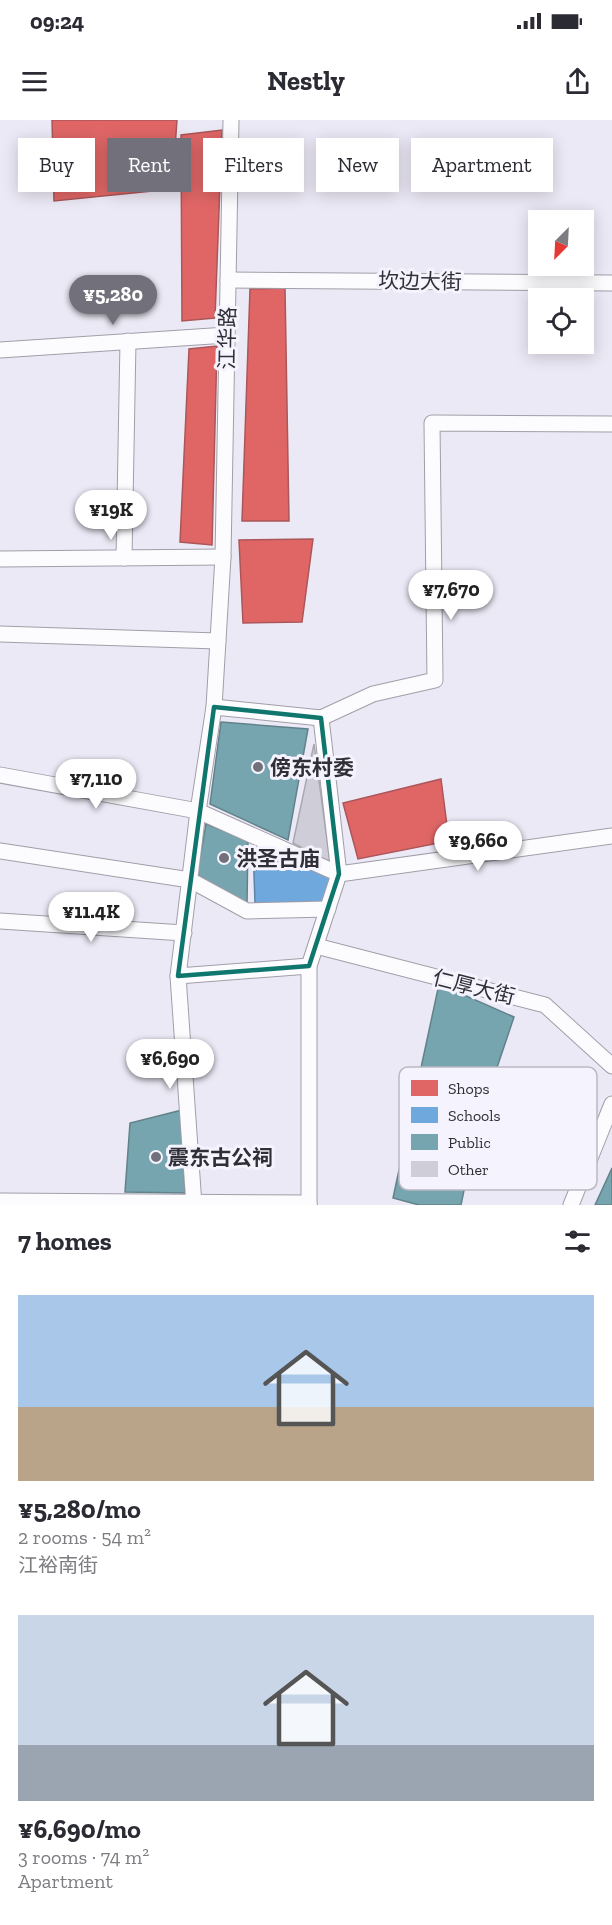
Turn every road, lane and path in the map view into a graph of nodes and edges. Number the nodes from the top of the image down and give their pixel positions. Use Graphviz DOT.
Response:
graph roads {
  1 [pos="231,120"];
  2 [pos="228,280"];
  3 [pos="612,283"];
  4 [pos="227,335"];
  5 [pos="128,341"];
  6 [pos="0,350"];
  7 [pos="612,424"];
  8 [pos="223,556"];
  9 [pos="124,558"];
  10 [pos="0,559"];
  11 [pos="0,634"];
  12 [pos="218,641"];
  13 [pos="214,707"];
  14 [pos="321,718"];
  15 [pos="0,776"];
  16 [pos="198,811"];
  17 [pos="612,836"];
  18 [pos="0,851"];
  19 [pos="339,874"];
  20 [pos="190,880"];
  21 [pos="328,909"];
  22 [pos="0,921"];
  23 [pos="183,933"];
  24 [pos="316,946"];
  25 [pos="309,966"];
  26 [pos="178,976"];
  27 [pos="612,1066"];
  28 [pos="612,1104"];
  29 [pos="597,1141"];
  30 [pos="577,1190"];
  31 [pos="0,1201"];
  32 [pos="194,1204"];
  33 [pos="309,1204"];
  34 [pos="571,1205"];
  1 -- 2 [label="street, 江华路"];
  2 -- 3 [label="street, 坎边大街"];
  2 -- 4 [label="street, 江华路"];
  4 -- 5 [label="street"];
  4 -- 8 [label="street, 江华路"];
  5 -- 6 [label="street"];
  5 -- 9 [label="street"];
  7 -- 14 [label="street"];
  8 -- 9 [label="street"];
  8 -- 12 [label="street, 江华路"];
  9 -- 10 [label="street"];
  11 -- 12 [label="street"];
  12 -- 13 [label="street, 江华路"];
  13 -- 14 [label="street"];
  13 -- 16 [label="street, 江华路"];
  14 -- 19 [label="street"];
  15 -- 16 [label="street"];
  16 -- 19 [label="street"];
  16 -- 20 [label="street, 江华路"];
  17 -- 19 [label="street"];
  18 -- 20 [label="street"];
  19 -- 21 [label="street"];
  20 -- 21 [label="street"];
  20 -- 23 [label="street, 江华路"];
  21 -- 24 [label="street"];
  22 -- 23 [label="street"];
  23 -- 26 [label="street, 江华路"];
  24 -- 25 [label="street"];
  24 -- 27 [label="street, 仁厚大街"];
  25 -- 26 [label="street"];
  25 -- 33 [label="street"];
  26 -- 32 [label="street, 江华路"];
  28 -- 29 [label="street"];
  30 -- 34 [label="street"];
  31 -- 32 [label="street"];
  32 -- 33 [label="street"];
}
